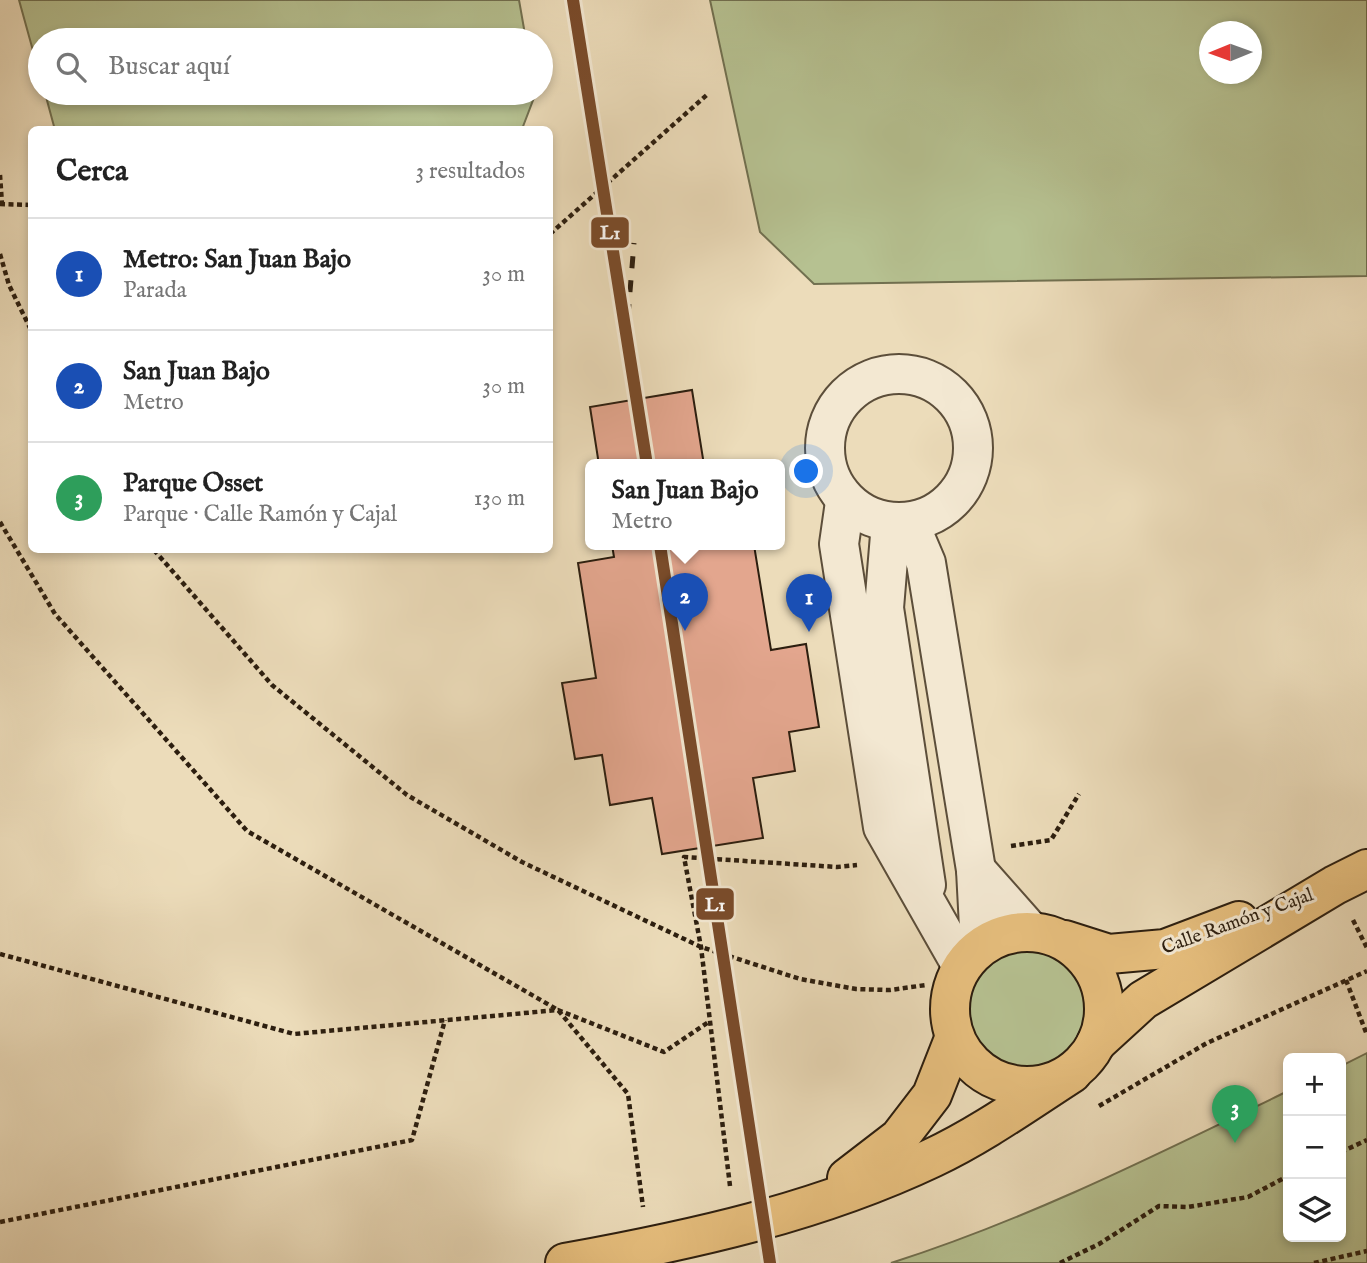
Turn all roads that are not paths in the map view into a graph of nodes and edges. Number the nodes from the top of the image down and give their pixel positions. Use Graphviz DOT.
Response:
graph roads {
  1 [pos="845,502"];
  2 [pos="912,520"];
  3 [pos="976,870"];
  4 [pos="1351,877"];
  5 [pos="929,905"];
  6 [pos="1043,934"];
  7 [pos="965,965"];
  8 [pos="954,1039"];
  9 [pos="1096,1043"];
  10 [pos="1072,1073"];
  11 [pos="811,1206"];
  12 [pos="565,1263"];
  1 -- 2 [label="lane"];
  1 -- 2 [label="lane"];
  1 -- 5 [label="lane"];
  2 -- 3 [label="lane"];
  2 -- 5 [label="lane"];
  3 -- 6 [label="lane"];
  3 -- 7 [label="lane"];
  4 -- 6 [label="main road, Calle Ramón y Cajal"];
  4 -- 9 [label="main road, Calle Ramón y Cajal"];
  5 -- 7 [label="lane"];
  6 -- 7 [label="main road"];
  6 -- 9 [label="main road"];
  7 -- 8 [label="main road"];
  8 -- 10 [label="main road"];
  8 -- 11 [label="main road"];
  9 -- 10 [label="main road"];
  10 -- 11 [label="main road"];
  11 -- 12 [label="main road"];
}
